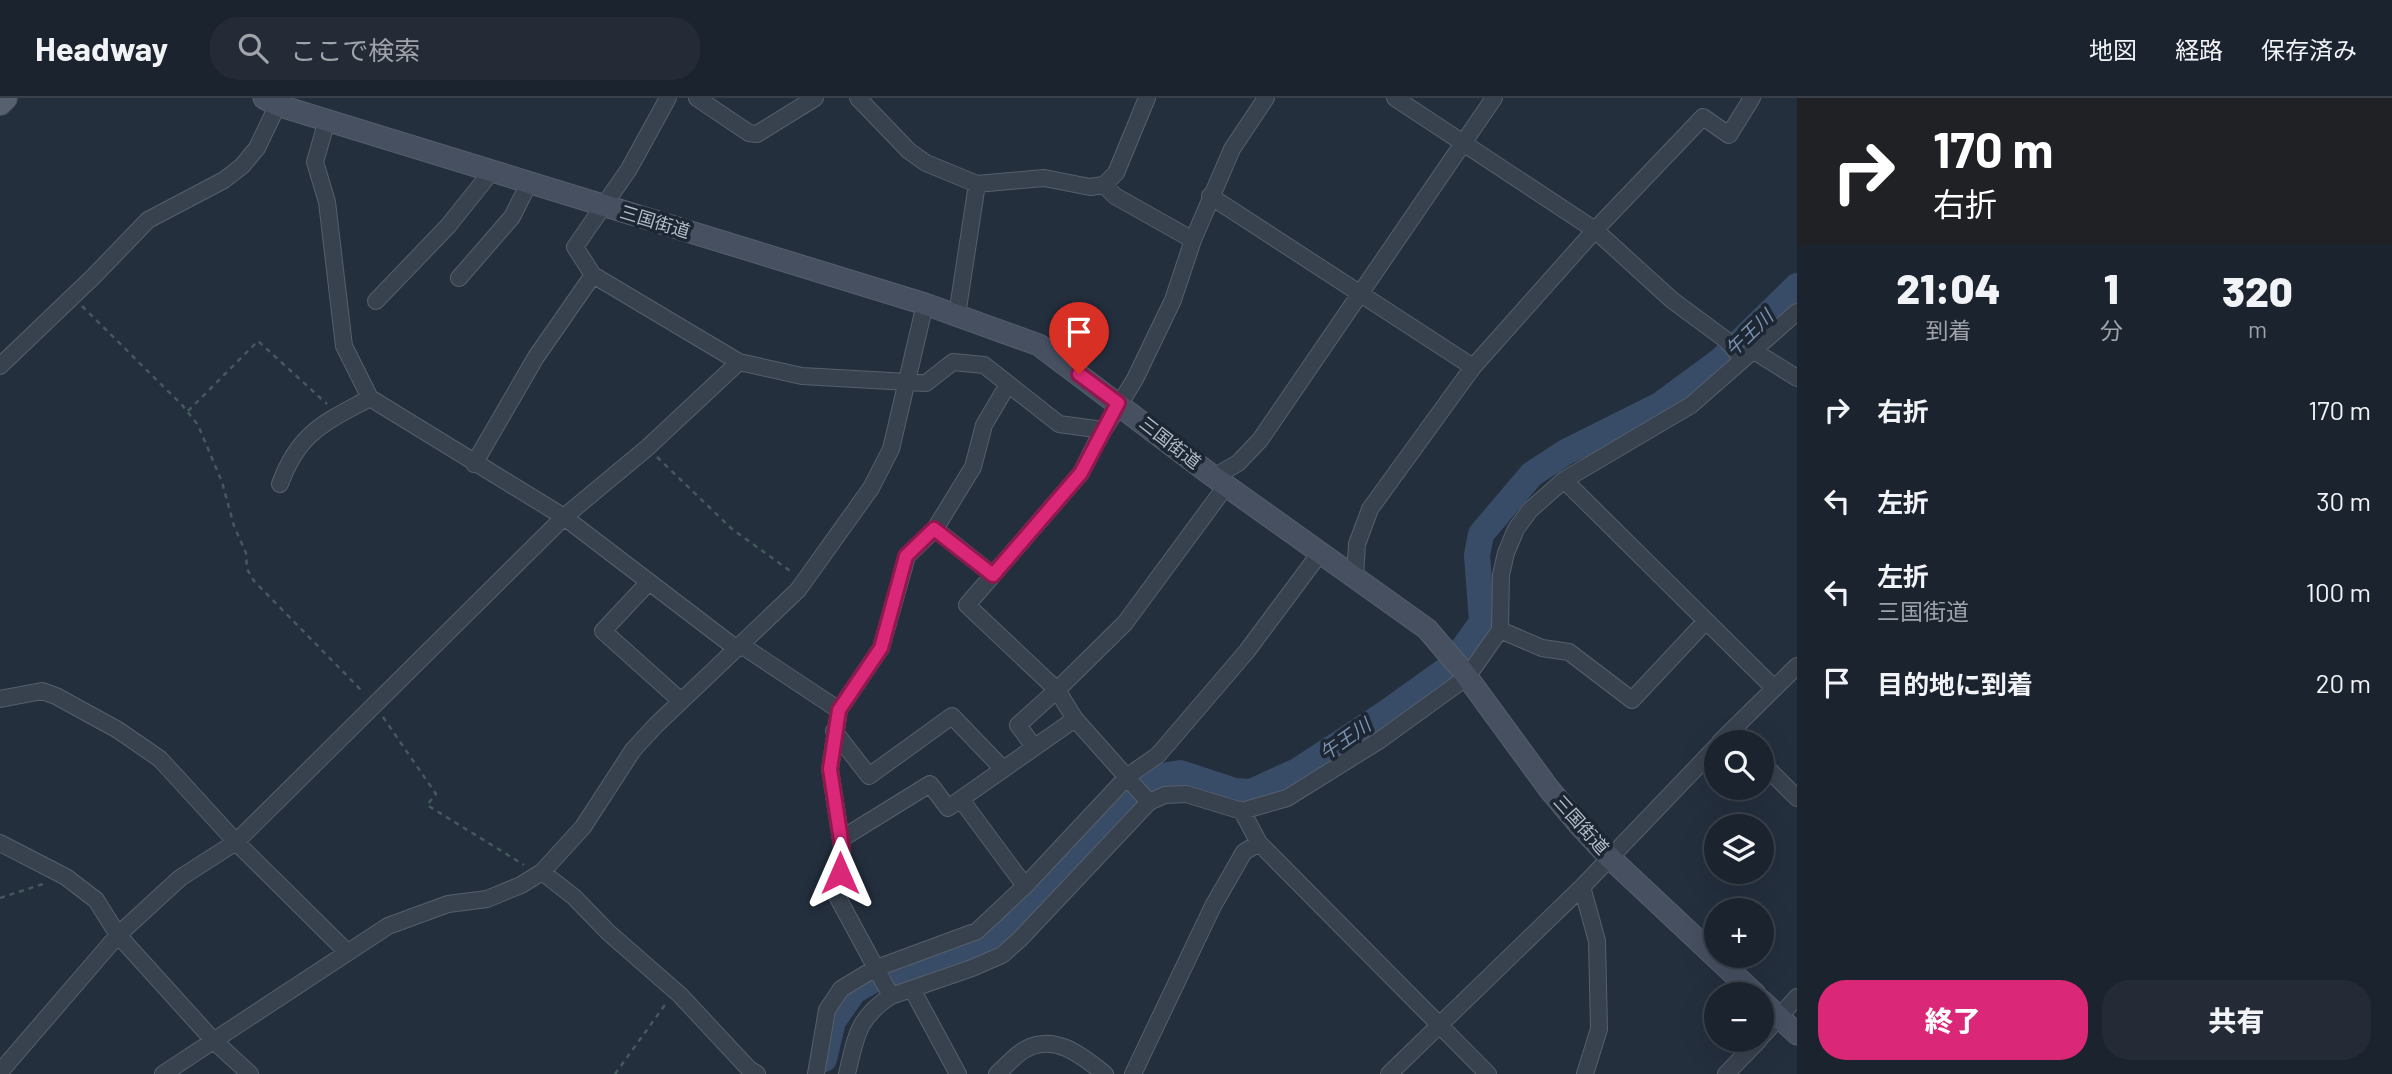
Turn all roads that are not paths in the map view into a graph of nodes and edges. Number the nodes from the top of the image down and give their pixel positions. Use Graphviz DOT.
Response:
graph roads {
  1 [pos="5,98"];
  2 [pos="668,98"];
  3 [pos="697,98"];
  4 [pos="815,98"];
  5 [pos="858,98"];
  6 [pos="1147,98"];
  7 [pos="1266,98"];
  8 [pos="1395,98"];
  9 [pos="1494,98"];
  10 [pos="1752,98"];
  11 [pos="274,100"];
  12 [pos="0,103"];
  13 [pos="327,120"];
  14 [pos="1463,143"];
  15 [pos="492,171"];
  16 [pos="529,183"];
  17 [pos="977,184"];
  18 [pos="1104,185"];
  19 [pos="1210,196"];
  20 [pos="604,206"];
  21 [pos="1595,230"];
  22 [pos="1193,240"];
  23 [pos="593,275"];
  24 [pos="459,278"];
  25 [pos="1362,294"];
  26 [pos="376,302"];
  27 [pos="925,304"];
  28 [pos="1797,312"];
  29 [pos="957,315"];
  30 [pos="1746,355"];
  31 [pos="739,362"];
  32 [pos="0,366"];
  33 [pos="1473,368"];
  34 [pos="1797,378"];
  35 [pos="908,380"];
  36 [pos="1007,386"];
  37 [pos="370,398"];
  38 [pos="1118,403"];
  39 [pos="1103,430"];
  40 [pos="474,464"];
  41 [pos="1564,480"];
  42 [pos="1220,482"];
  43 [pos="280,484"];
  44 [pos="564,516"];
  45 [pos="934,529"];
  46 [pos="1320,553"];
  47 [pos="993,575"];
  48 [pos="1355,577"];
  49 [pos="649,582"];
  50 [pos="1706,621"];
  51 [pos="1500,630"];
  52 [pos="739,647"];
  53 [pos="1797,666"];
  54 [pos="1465,673"];
  55 [pos="1774,688"];
  56 [pos="1057,690"];
  57 [pos="0,699"];
  58 [pos="681,701"];
  59 [pos="839,710"];
  60 [pos="1075,719"];
  61 [pos="834,730"];
  62 [pos="1738,730"];
  63 [pos="1034,747"];
  64 [pos="1704,759"];
  65 [pos="1003,769"];
  66 [pos="1774,775"];
  67 [pos="1128,776"];
  68 [pos="1797,798"];
  69 [pos="962,800"];
  70 [pos="1147,800"];
  71 [pos="1242,811"];
  72 [pos="841,839"];
  73 [pos="236,842"];
  74 [pos="1259,842"];
  75 [pos="0,843"];
  76 [pos="1609,857"];
  77 [pos="540,873"];
  78 [pos="1025,886"];
  79 [pos="1582,887"];
  80 [pos="118,935"];
  81 [pos="347,952"];
  82 [pos="874,969"];
  83 [pos="1742,982"];
  84 [pos="912,989"];
  85 [pos="889,993"];
  86 [pos="1797,997"];
  87 [pos="1774,1012"];
  88 [pos="1779,1017"];
  89 [pos="1774,1023"];
  90 [pos="1439,1024"];
  91 [pos="1797,1034"];
  92 [pos="213,1040"];
  93 [pos="1747,1052"];
  94 [pos="0,1072"];
  95 [pos="163,1074"];
  96 [pos="250,1074"];
  97 [pos="757,1074"];
  98 [pos="816,1074"];
  99 [pos="847,1074"];
  100 [pos="958,1074"];
  101 [pos="997,1074"];
  102 [pos="1105,1074"];
  103 [pos="1133,1074"];
  104 [pos="1389,1074"];
  105 [pos="1488,1074"];
  106 [pos="1585,1074"];
  107 [pos="1726,1074"];
  1 -- 12 [label="main road"];
  2 -- 20 [label="street"];
  3 -- 4 [label="street"];
  5 -- 17 [label="street"];
  6 -- 18 [label="street"];
  7 -- 19 [label="street"];
  8 -- 14 [label="street"];
  9 -- 14 [label="street"];
  10 -- 21 [label="street"];
  11 -- 13 [label="street, 三国街道"];
  11 -- 32 [label="street"];
  13 -- 15 [label="street, 三国街道"];
  13 -- 37 [label="street"];
  14 -- 21 [label="street"];
  14 -- 25 [label="street"];
  15 -- 16 [label="street, 三国街道"];
  15 -- 26 [label="street"];
  16 -- 20 [label="street, 三国街道"];
  16 -- 24 [label="street"];
  17 -- 18 [label="street"];
  17 -- 29 [label="street"];
  18 -- 22 [label="street"];
  19 -- 22 [label="street"];
  19 -- 25 [label="street"];
  20 -- 23 [label="street"];
  20 -- 27 [label="street, 三国街道"];
  21 -- 30 [label="street"];
  21 -- 33 [label="street"];
  22 -- 38 [label="street"];
  23 -- 31 [label="street"];
  23 -- 40 [label="street"];
  25 -- 33 [label="street"];
  25 -- 42 [label="street"];
  27 -- 29 [label="street, 三国街道"];
  27 -- 35 [label="street"];
  28 -- 30 [label="street"];
  29 -- 38 [label="street, 三国街道"];
  30 -- 34 [label="street"];
  30 -- 41 [label="street"];
  31 -- 35 [label="street"];
  31 -- 44 [label="street"];
  33 -- 48 [label="street"];
  35 -- 36 [label="street"];
  35 -- 52 [label="street"];
  36 -- 39 [label="street"];
  36 -- 45 [label="street"];
  37 -- 40 [label="street"];
  37 -- 43 [label="street"];
  38 -- 39 [label="street"];
  38 -- 42 [label="street, 三国街道"];
  39 -- 47 [label="street"];
  40 -- 44 [label="street"];
  41 -- 50 [label="street"];
  41 -- 51 [label="street"];
  42 -- 46 [label="street, 三国街道"];
  42 -- 56 [label="street"];
  44 -- 49 [label="street"];
  44 -- 73 [label="street"];
  45 -- 47 [label="street"];
  45 -- 59 [label="street"];
  46 -- 48 [label="street, 三国街道"];
  46 -- 67 [label="street"];
  47 -- 56 [label="street"];
  48 -- 54 [label="street, 三国街道"];
  49 -- 52 [label="street"];
  49 -- 58 [label="street"];
  50 -- 51 [label="street"];
  50 -- 55 [label="street"];
  51 -- 54 [label="street"];
  52 -- 58 [label="street"];
  52 -- 59 [label="street"];
  53 -- 55 [label="street"];
  54 -- 71 [label="street"];
  54 -- 76 [label="street, 三国街道"];
  55 -- 62 [label="street"];
  56 -- 60 [label="street"];
  56 -- 63 [label="street"];
  57 -- 73 [label="street"];
  58 -- 77 [label="street"];
  59 -- 61 [label="street"];
  60 -- 63 [label="street"];
  60 -- 67 [label="street"];
  61 -- 65 [label="street"];
  61 -- 72 [label="street"];
  63 -- 65 [label="street"];
  64 -- 76 [label="street"];
  65 -- 69 [label="street"];
  66 -- 68 [label="street"];
  67 -- 70 [label="street"];
  67 -- 78 [label="street"];
  69 -- 72 [label="street"];
  69 -- 78 [label="street"];
  70 -- 71 [label="street"];
  70 -- 84 [label="street"];
  71 -- 74 [label="street"];
  72 -- 82 [label="street"];
  73 -- 80 [label="street"];
  73 -- 81 [label="street"];
  74 -- 90 [label="street"];
  74 -- 103 [label="street"];
  75 -- 80 [label="street"];
  76 -- 79 [label="street"];
  76 -- 83 [label="street, 三国街道"];
  77 -- 81 [label="street"];
  77 -- 97 [label="street"];
  78 -- 82 [label="street"];
  79 -- 90 [label="street"];
  79 -- 106 [label="street"];
  80 -- 92 [label="street"];
  80 -- 94 [label="street"];
  81 -- 92 [label="street"];
  82 -- 85 [label="street"];
  82 -- 98 [label="street"];
  84 -- 85 [label="street"];
  84 -- 100 [label="street"];
  85 -- 99 [label="street"];
  86 -- 88 [label="street"];
  87 -- 88 [label="street"];
  88 -- 89 [label="street"];
  88 -- 91 [label="street"];
  90 -- 104 [label="street"];
  90 -- 105 [label="street"];
  92 -- 95 [label="street"];
  92 -- 96 [label="street"];
  93 -- 107 [label="street"];
  101 -- 102 [label="street"];
}
